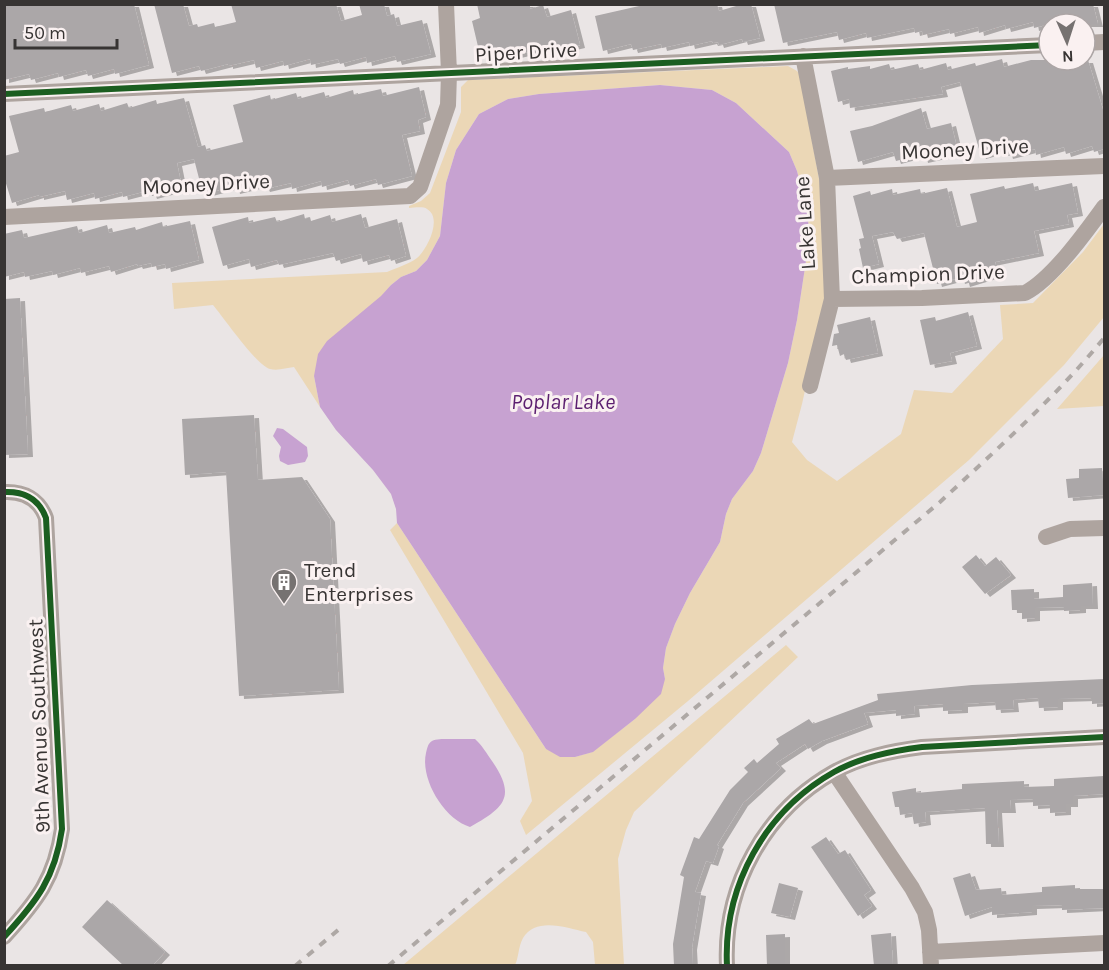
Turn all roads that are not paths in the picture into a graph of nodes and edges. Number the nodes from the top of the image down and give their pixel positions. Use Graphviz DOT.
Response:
graph roads {
  1 [pos="446,4"];
  2 [pos="1037,46"];
  3 [pos="803,56"];
  4 [pos="449,73"];
  5 [pos="4,94"];
  6 [pos="1104,166"];
  7 [pos="827,178"];
  8 [pos="1104,207"];
  9 [pos="4,217"];
  10 [pos="832,299"];
  11 [pos="810,386"];
  12 [pos="4,492"];
  13 [pos="1104,528"];
  14 [pos="1046,537"];
  15 [pos="1104,737"];
  16 [pos="834,772"];
  17 [pos="4,937"];
  18 [pos="1104,943"];
  19 [pos="931,959"];
  20 [pos="728,966"];
  1 -- 4 [label="street"];
  2 -- 3 [label="street, Piper Drive"];
  3 -- 4 [label="street, Piper Drive"];
  3 -- 7 [label="street, Lake Lane"];
  4 -- 5 [label="street, Piper Drive"];
  4 -- 9 [label="street, Mooney Drive"];
  6 -- 7 [label="street, Mooney Drive"];
  7 -- 10 [label="street, Lake Lane"];
  8 -- 10 [label="street, Champion Drive"];
  10 -- 11 [label="street, Lake Lane"];
  12 -- 17 [label="street, 9th Avenue Southwest"];
  13 -- 14 [label="street"];
  15 -- 16 [label="street"];
  16 -- 19 [label="street"];
  16 -- 20 [label="street"];
  18 -- 19 [label="street"];
}
